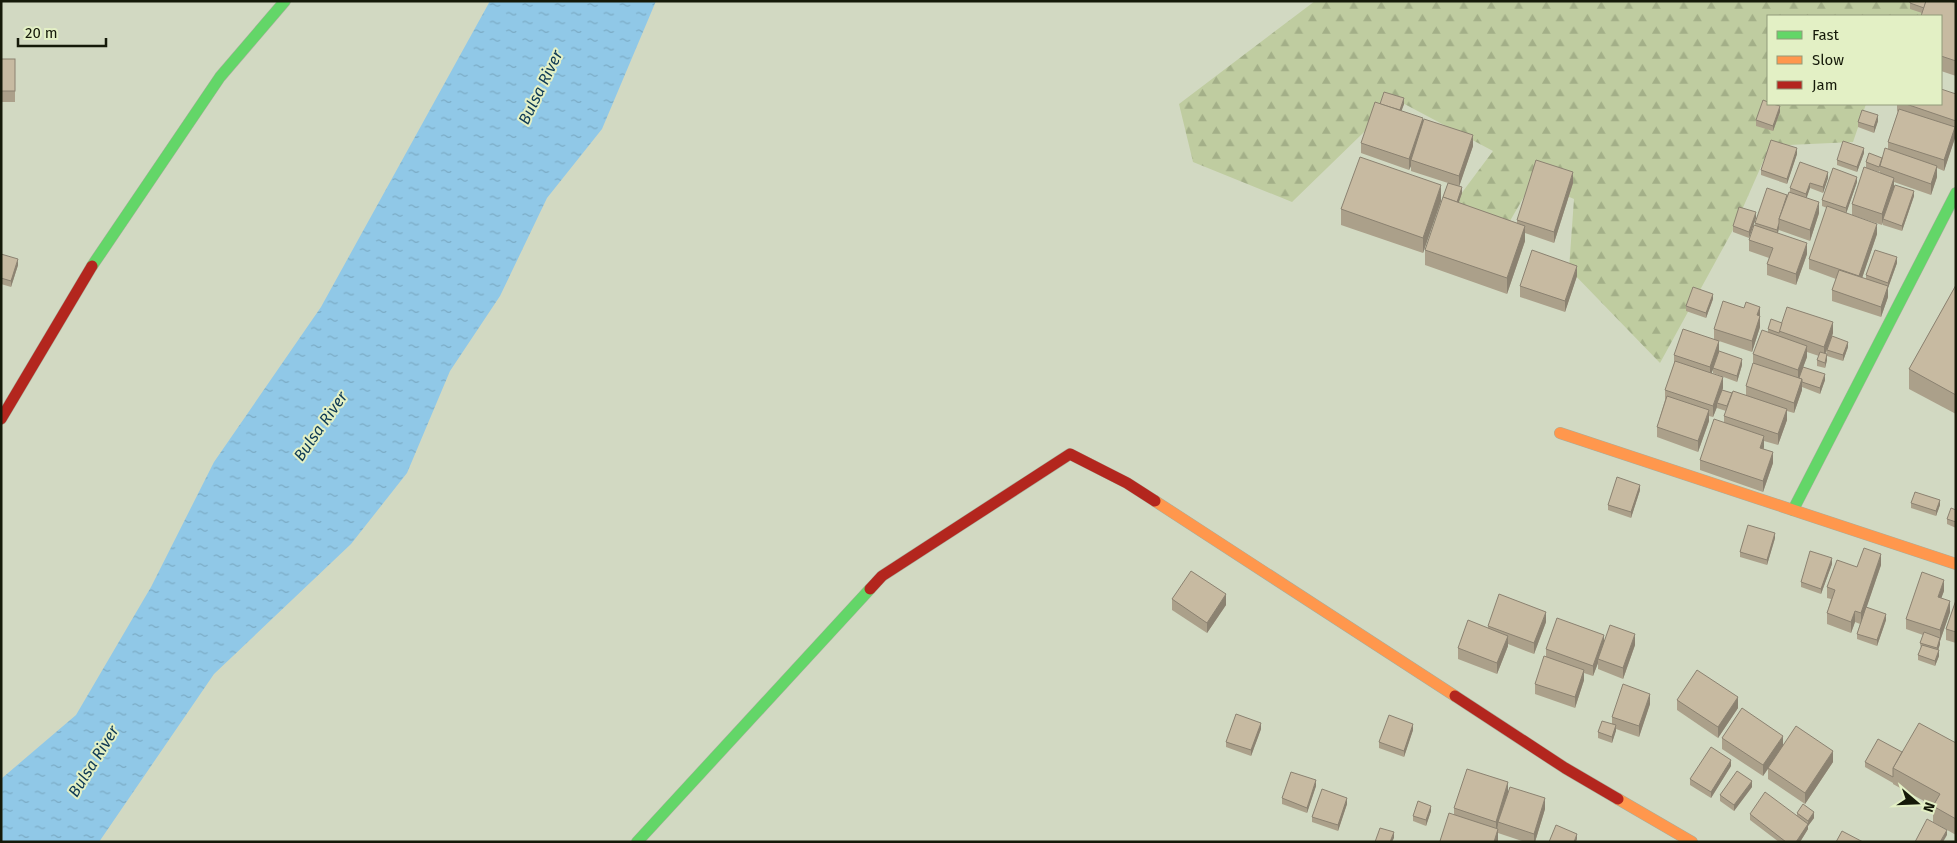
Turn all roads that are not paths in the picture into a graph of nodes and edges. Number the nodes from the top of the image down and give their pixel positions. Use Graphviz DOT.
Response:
graph roads {
  1 [pos="285,1"];
  2 [pos="1956,193"];
  3 [pos="1,419"];
  4 [pos="1560,433"];
  5 [pos="1793,510"];
  6 [pos="1956,564"];
  7 [pos="637,842"];
  8 [pos="1692,842"];
  1 -- 3 [label="street"];
  2 -- 5 [label="street"];
  4 -- 5 [label="street"];
  5 -- 6 [label="street"];
  7 -- 8 [label="street"];
}
